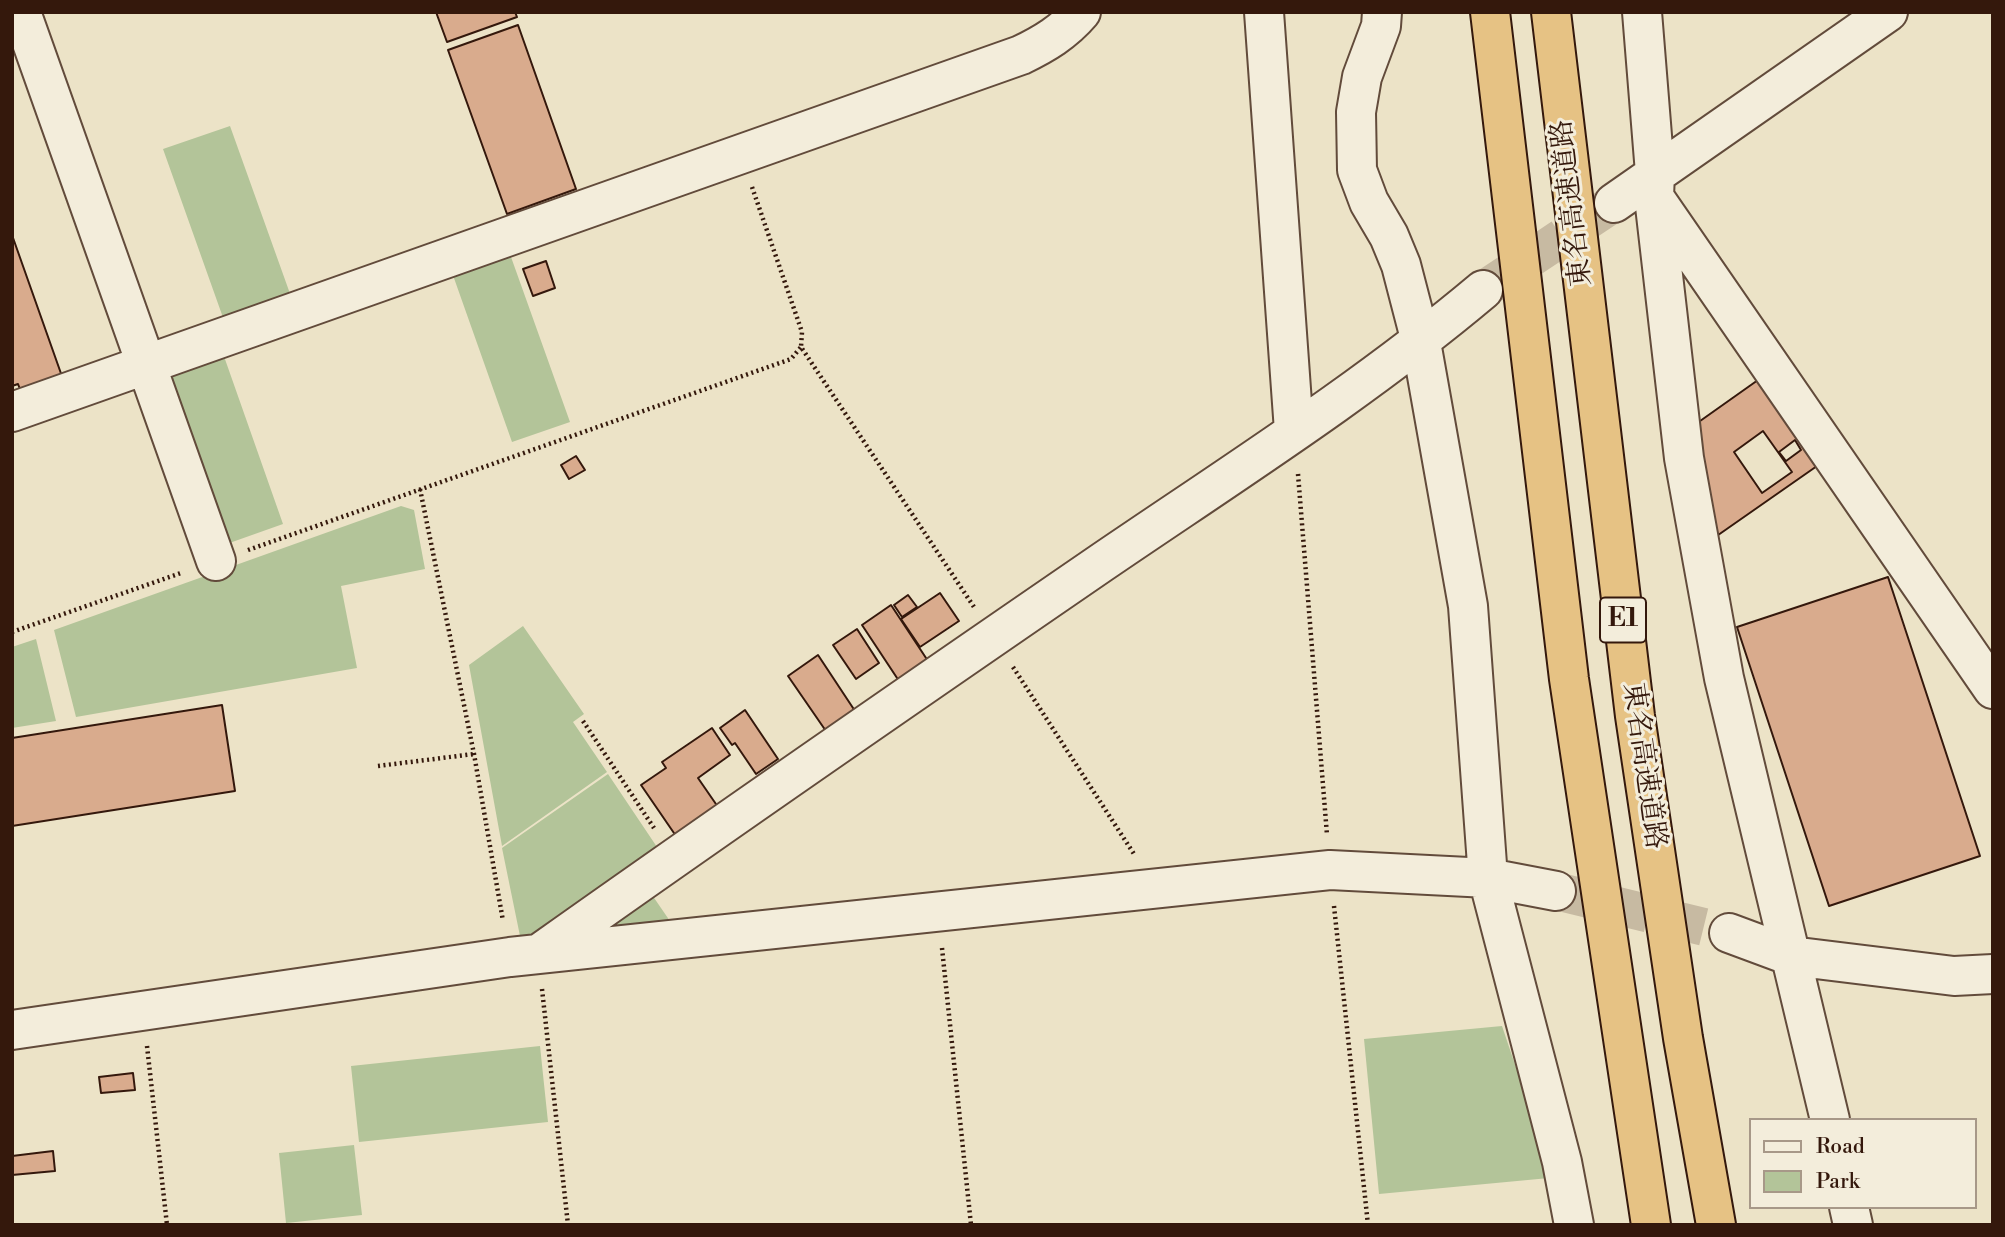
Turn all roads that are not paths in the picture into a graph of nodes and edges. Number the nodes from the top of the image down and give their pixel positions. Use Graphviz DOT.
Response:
graph roads {
  1 [pos="21,12"];
  2 [pos="1081,12"];
  3 [pos="1264,12"];
  4 [pos="1382,12"];
  5 [pos="1490,12"];
  6 [pos="1551,12"];
  7 [pos="1642,12"];
  8 [pos="1888,12"];
  9 [pos="1655,185"];
  10 [pos="1614,203"];
  11 [pos="1483,290"];
  12 [pos="1421,342"];
  13 [pos="147,363"];
  14 [pos="12,412"];
  15 [pos="1294,431"];
  16 [pos="216,561"];
  17 [pos="1993,689"];
  18 [pos="1488,878"];
  19 [pos="1556,891"];
  20 [pos="1729,933"];
  21 [pos="524,955"];
  22 [pos="1791,956"];
  23 [pos="1993,974"];
  24 [pos="12,1030"];
  25 [pos="1830,1118"];
  26 [pos="1574,1225"];
  27 [pos="1651,1225"];
  28 [pos="1716,1225"];
  1 -- 13 [label="street"];
  2 -- 13 [label="street"];
  3 -- 15 [label="street"];
  4 -- 12 [label="street"];
  5 -- 27 [label="highway, E1"];
  6 -- 28 [label="highway, 東名高速道路 / E1"];
  7 -- 9 [label="street"];
  8 -- 9 [label="street"];
  9 -- 10 [label="street"];
  9 -- 17 [label="street"];
  9 -- 22 [label="street"];
  11 -- 12 [label="street"];
  12 -- 15 [label="street"];
  12 -- 18 [label="street"];
  13 -- 14 [label="street"];
  13 -- 16 [label="street"];
  15 -- 21 [label="street"];
  18 -- 19 [label="street"];
  18 -- 21 [label="street"];
  18 -- 26 [label="street"];
  20 -- 22 [label="street"];
  21 -- 24 [label="street"];
  22 -- 23 [label="street"];
  22 -- 25 [label="street"];
}
